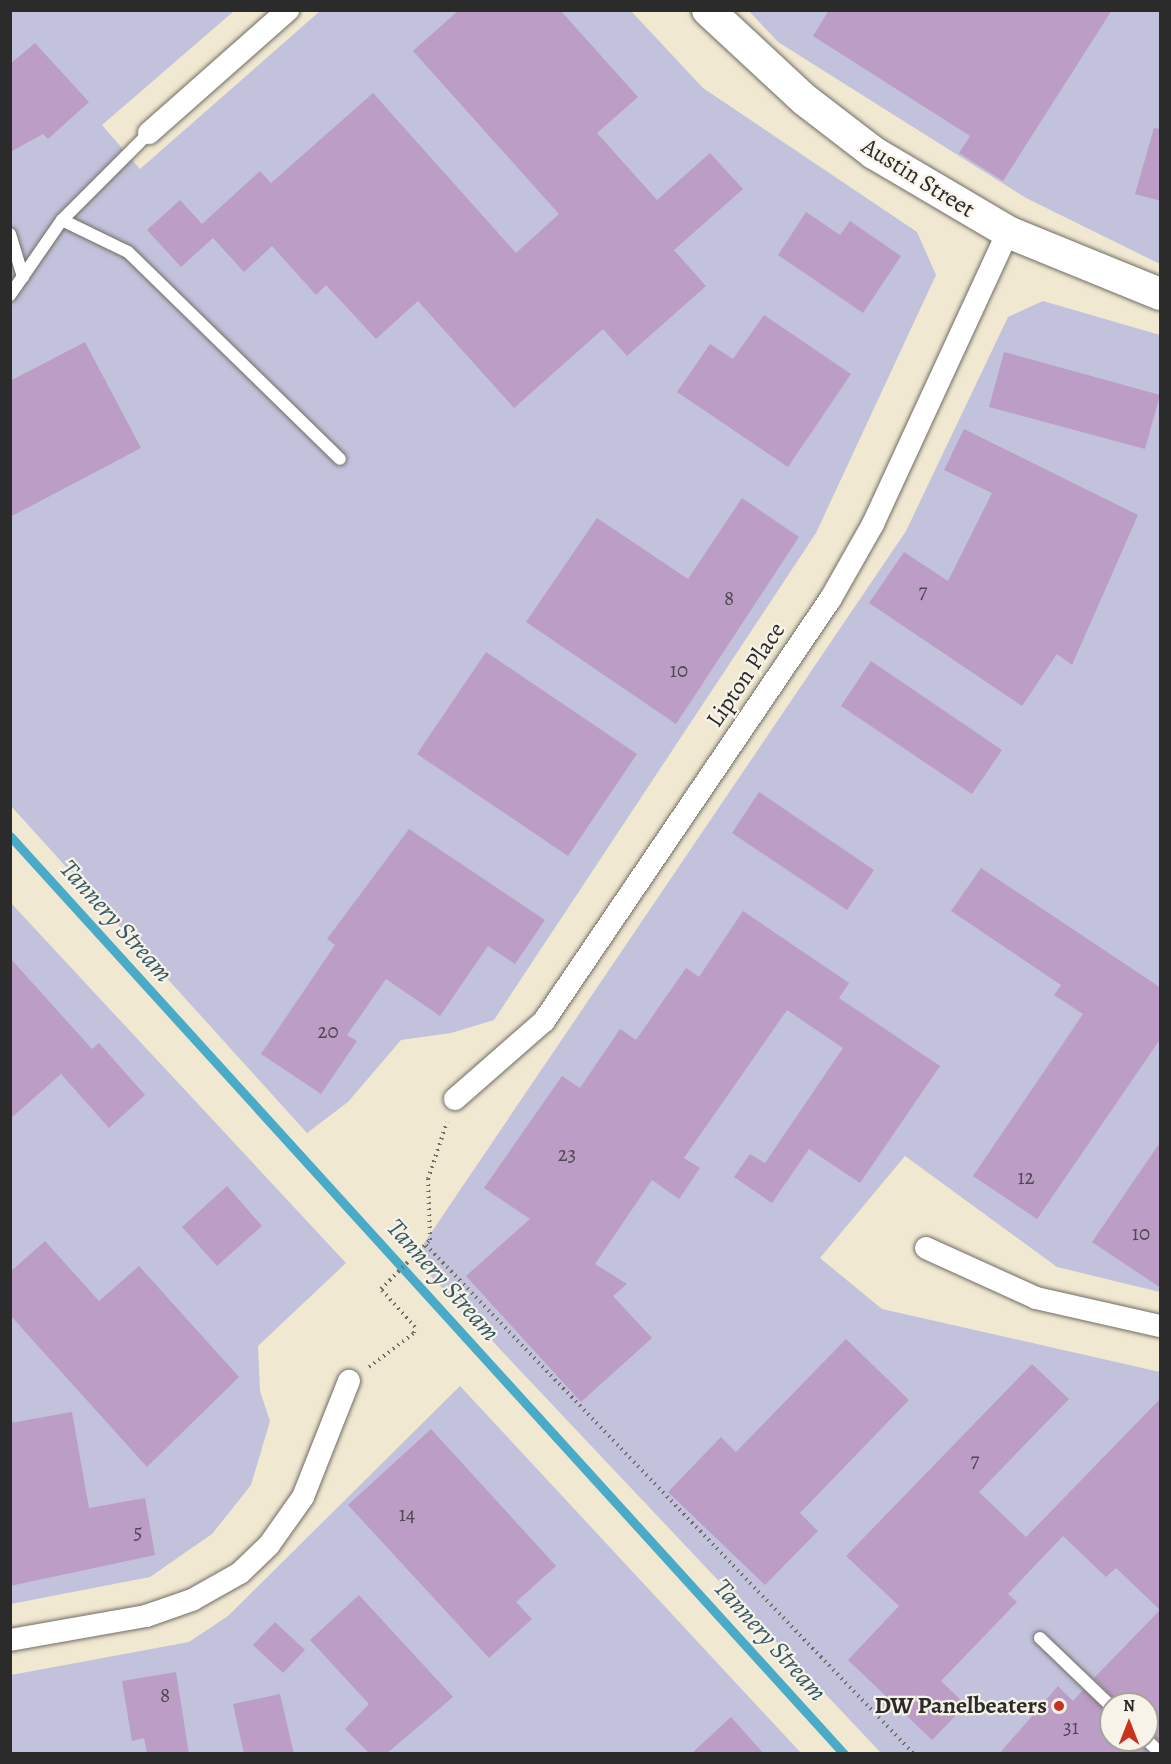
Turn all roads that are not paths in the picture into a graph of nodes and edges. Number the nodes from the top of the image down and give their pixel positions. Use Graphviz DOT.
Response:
graph roads {
  1 [pos="288,10"];
  2 [pos="708,10"];
  3 [pos="149,133"];
  4 [pos="62,220"];
  5 [pos="1008,232"];
  6 [pos="10,234"];
  7 [pos="22,277"];
  8 [pos="1161,294"];
  9 [pos="10,295"];
  10 [pos="340,459"];
  11 [pos="455,1099"];
  12 [pos="926,1248"];
  13 [pos="1161,1326"];
  14 [pos="349,1381"];
  15 [pos="1040,1638"];
  16 [pos="10,1640"];
  17 [pos="1099,1695"];
  1 -- 3 [label="street"];
  2 -- 5 [label="main road, Austin Street"];
  3 -- 4 [label="lane"];
  4 -- 7 [label="lane"];
  4 -- 10 [label="lane"];
  5 -- 8 [label="main road, Austin Street"];
  5 -- 11 [label="street, Lipton Place"];
  6 -- 7 [label="lane"];
  7 -- 9 [label="lane"];
  12 -- 13 [label="street"];
  14 -- 16 [label="street"];
  15 -- 17 [label="lane"];
}
